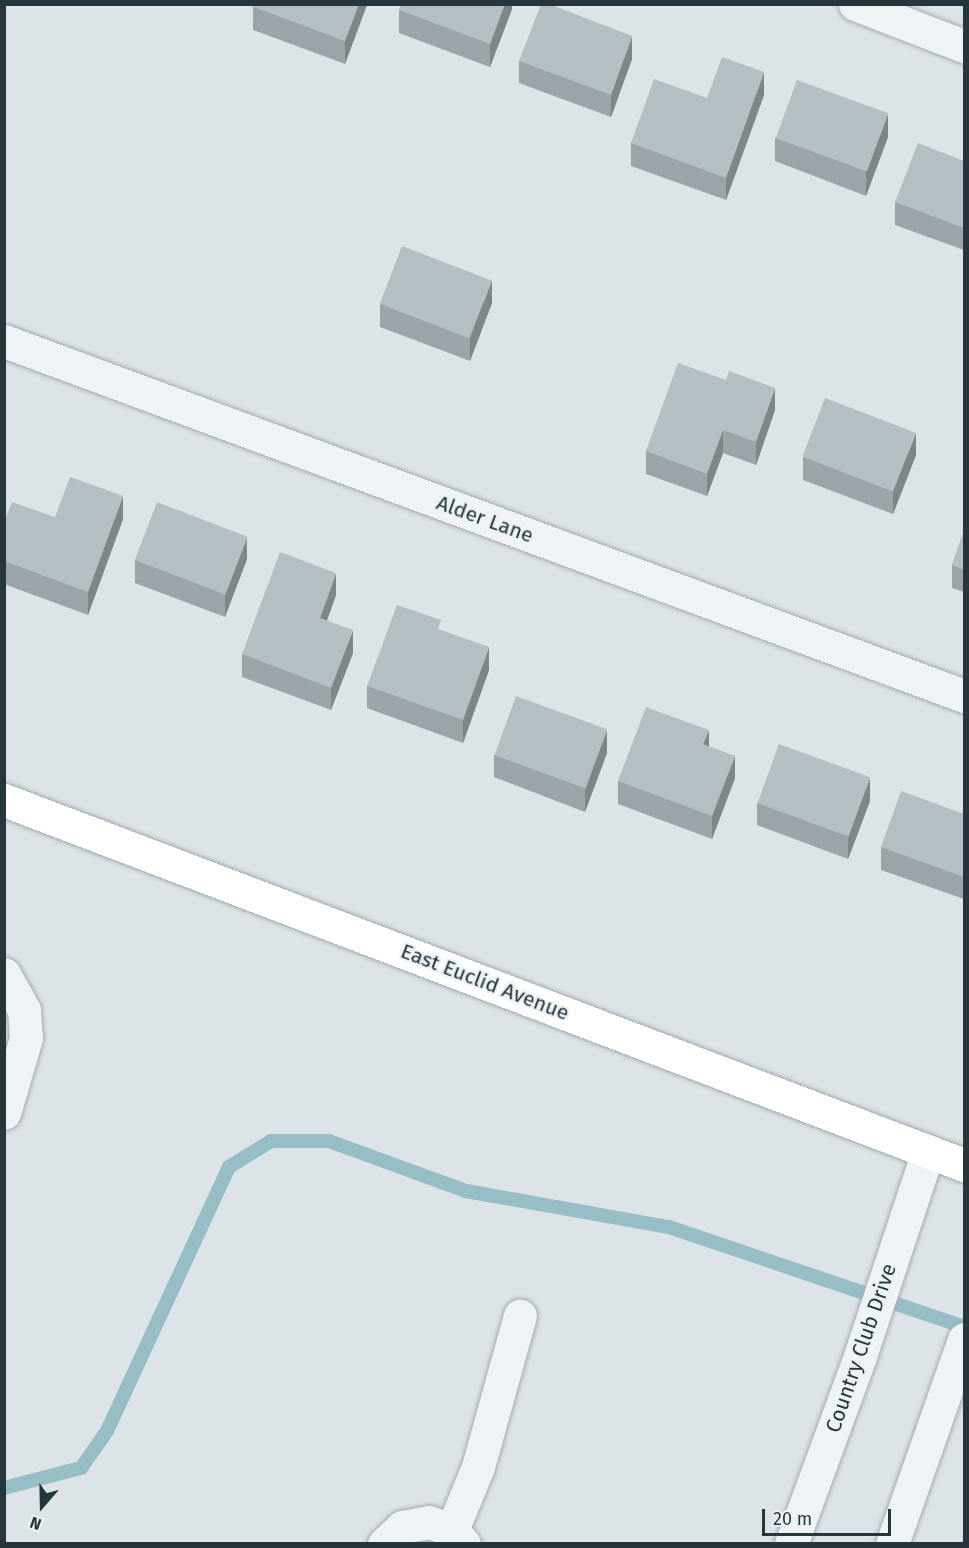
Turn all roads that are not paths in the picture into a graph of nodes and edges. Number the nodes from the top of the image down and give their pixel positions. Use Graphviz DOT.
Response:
graph roads {
  1 [pos="855,4"];
  2 [pos="964,46"];
  3 [pos="4,341"];
  4 [pos="964,696"];
  5 [pos="4,800"];
  6 [pos="4,974"];
  7 [pos="4,1113"];
  8 [pos="928,1151"];
  9 [pos="964,1165"];
  10 [pos="520,1316"];
  11 [pos="964,1339"];
  12 [pos="458,1537"];
  13 [pos="384,1544"];
  14 [pos="791,1544"];
  15 [pos="892,1544"];
  1 -- 2 [label="street"];
  3 -- 4 [label="street, Alder Lane"];
  5 -- 8 [label="main road, East Euclid Avenue"];
  6 -- 7 [label="street"];
  8 -- 9 [label="main road, East Euclid Avenue"];
  8 -- 14 [label="street, Country Club Drive"];
  10 -- 12 [label="street"];
  11 -- 15 [label="street"];
  12 -- 13 [label="street"];
}
